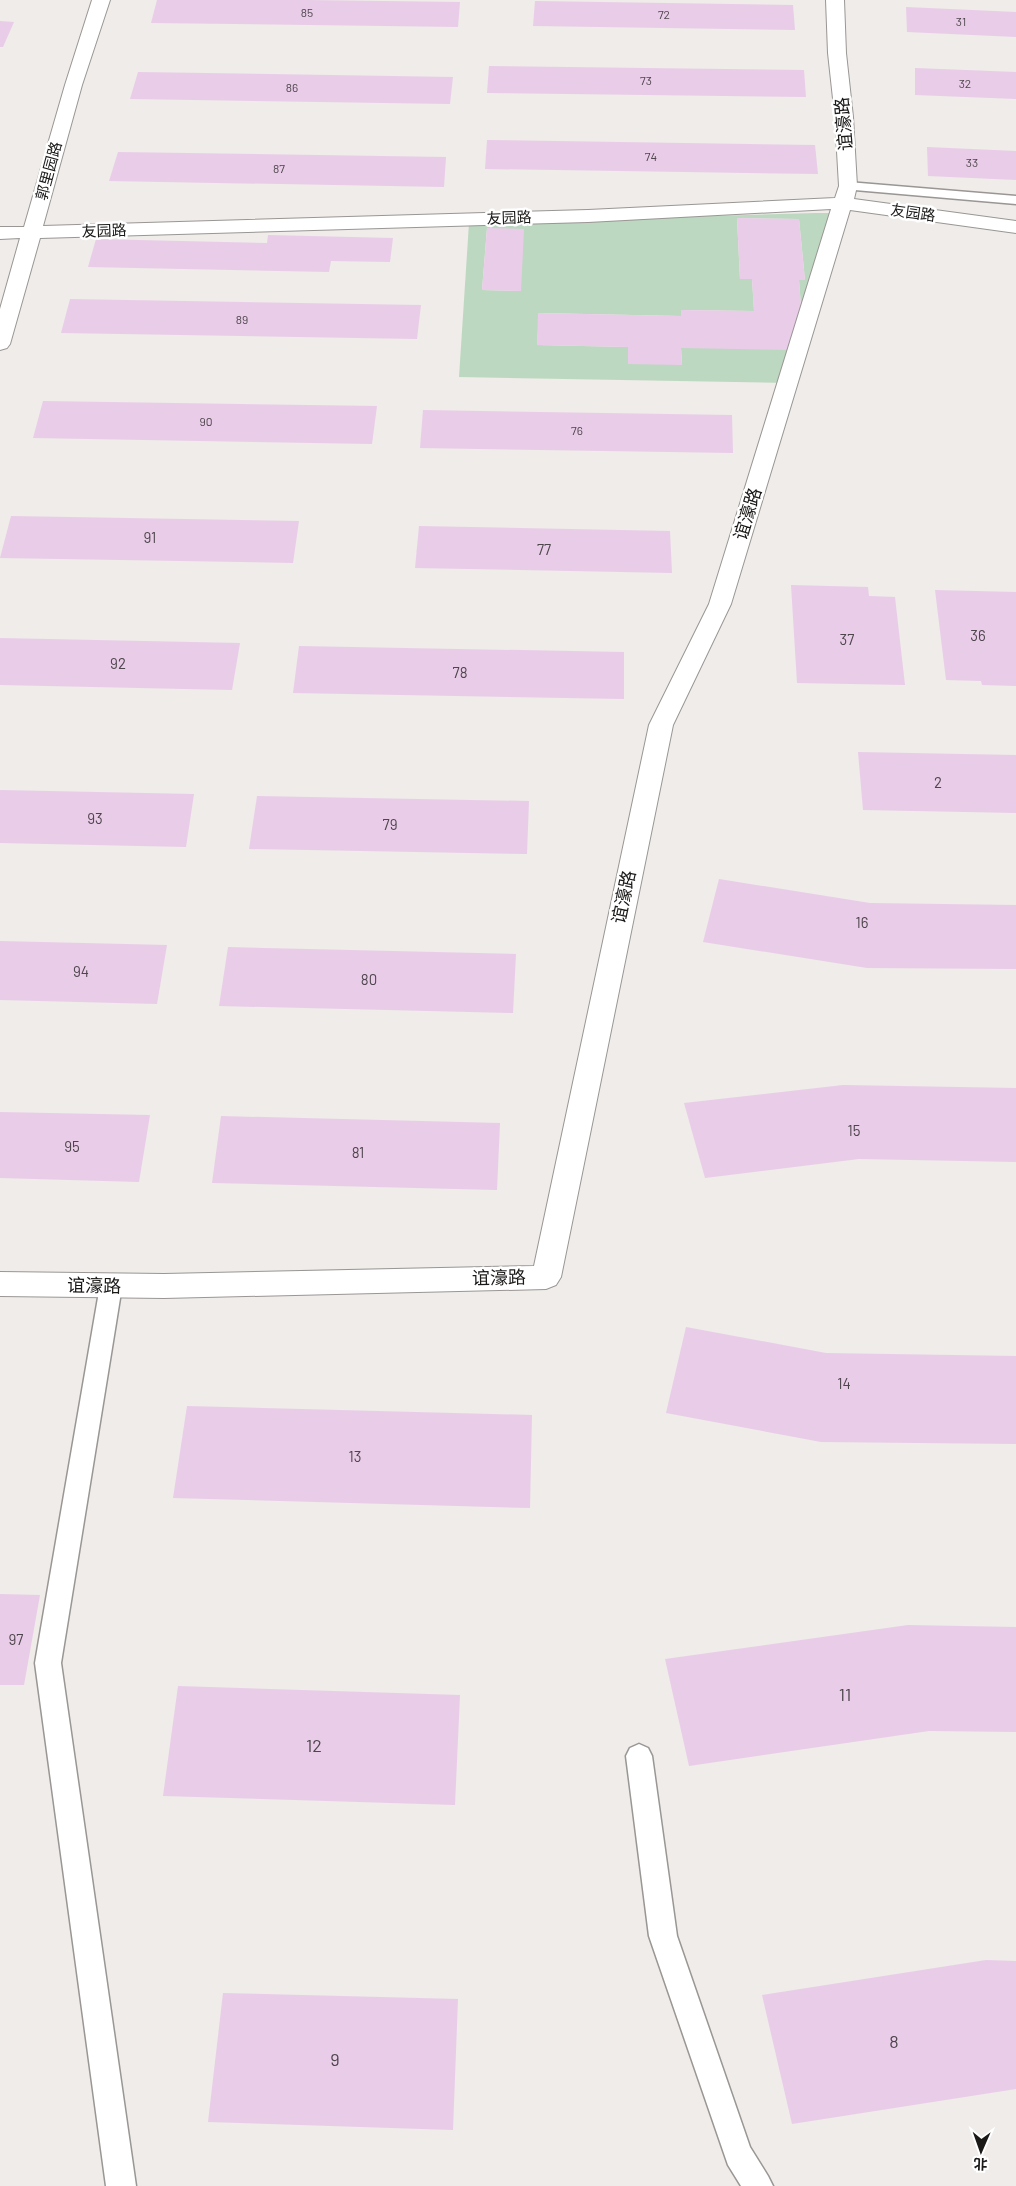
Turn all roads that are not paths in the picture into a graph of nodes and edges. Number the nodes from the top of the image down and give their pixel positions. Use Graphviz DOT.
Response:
graph roads {
  1 [pos="101,0"];
  2 [pos="835,0"];
  3 [pos="846,195"];
  4 [pos="1016,200"];
  5 [pos="1016,228"];
  6 [pos="0,233"];
  7 [pos="32,233"];
  8 [pos="0,344"];
  9 [pos="0,1284"];
  10 [pos="111,1286"];
  11 [pos="639,1756"];
  12 [pos="121,2186"];
  13 [pos="758,2186"];
  1 -- 7 [label="street, 郭里园路"];
  2 -- 3 [label="street, 谊濠路"];
  3 -- 4 [label="lane"];
  3 -- 5 [label="street, 友园路"];
  3 -- 7 [label="street, 友园路"];
  3 -- 10 [label="street, 谊濠路"];
  6 -- 7 [label="street, 友园路"];
  7 -- 8 [label="street, 郭里园路"];
  9 -- 10 [label="street, 谊濠路"];
  10 -- 12 [label="lane"];
  11 -- 13 [label="lane"];
}
